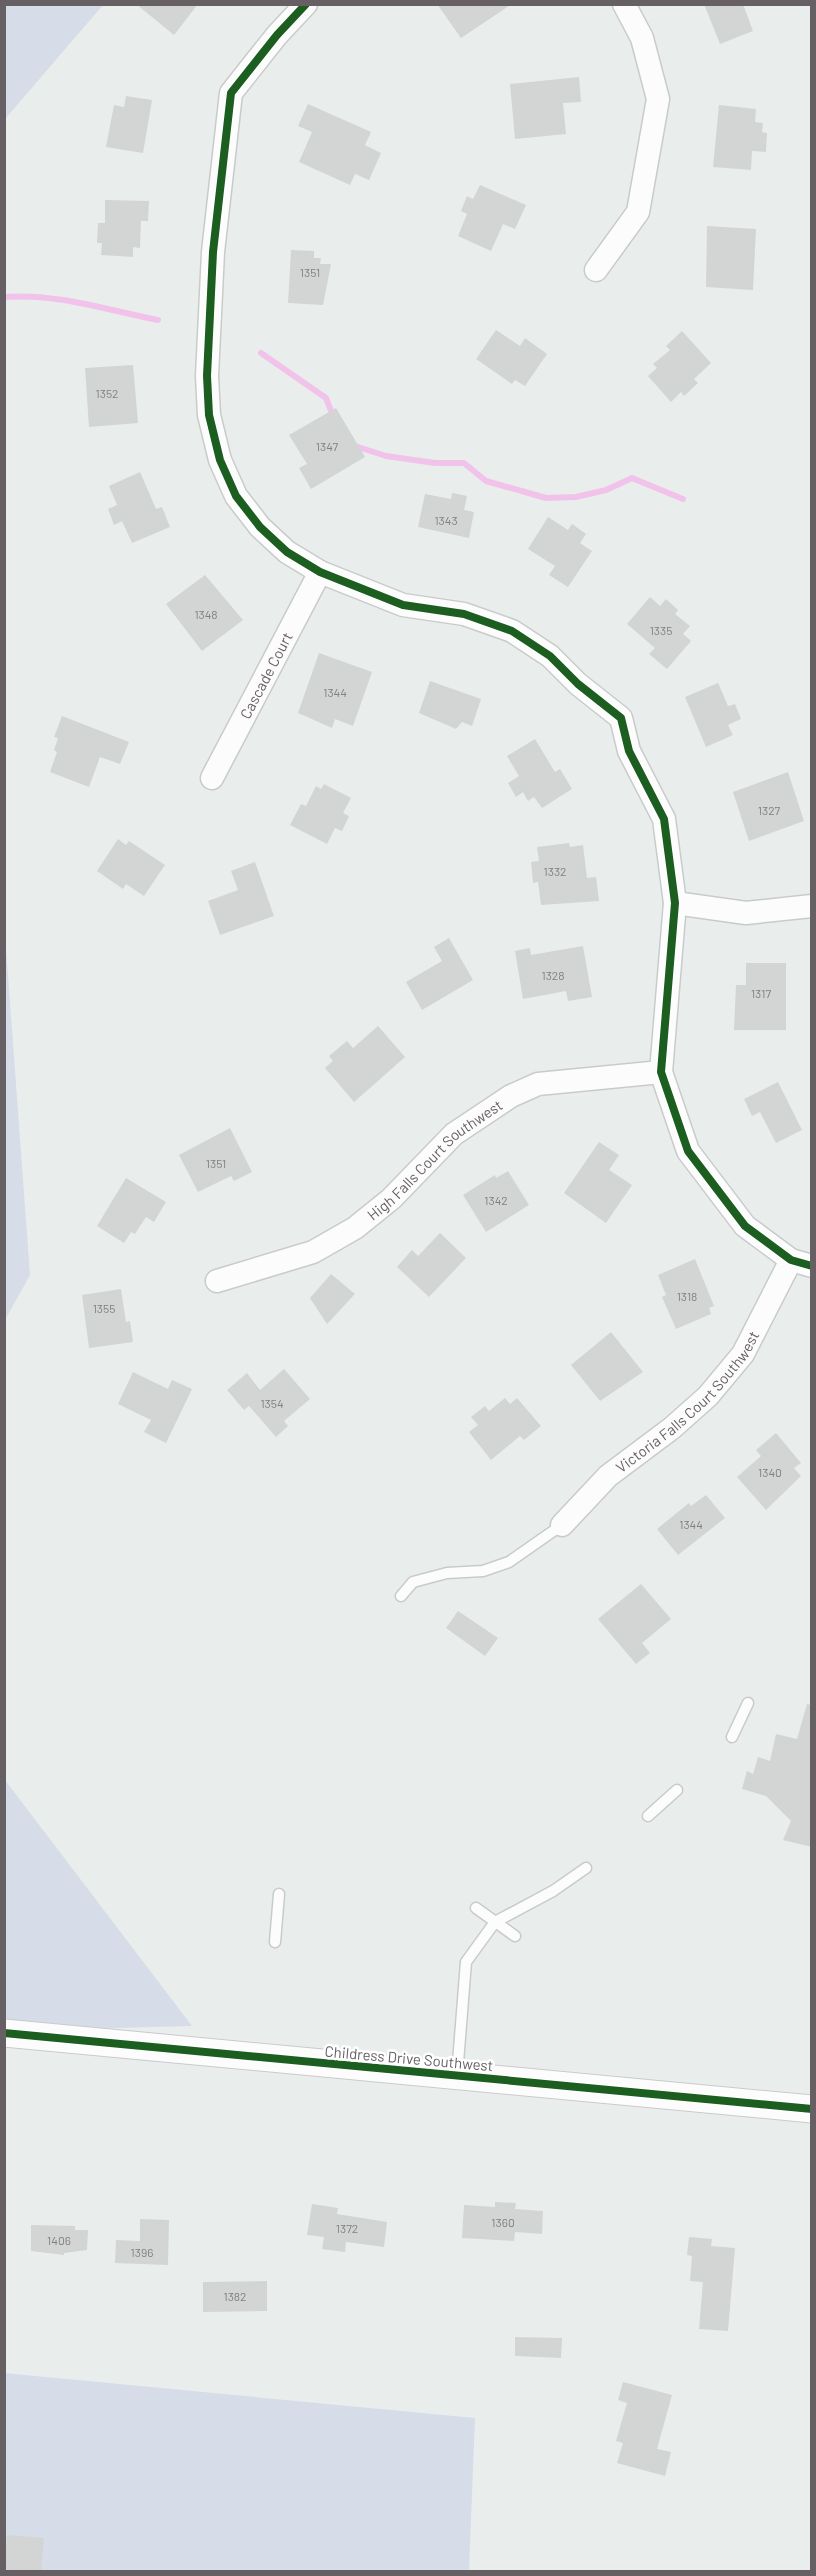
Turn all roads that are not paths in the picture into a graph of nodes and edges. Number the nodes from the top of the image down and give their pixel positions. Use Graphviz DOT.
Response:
graph roads {
  1 [pos="306,4"];
  2 [pos="624,4"];
  3 [pos="596,270"];
  4 [pos="320,573"];
  5 [pos="212,778"];
  6 [pos="675,903"];
  7 [pos="812,906"];
  8 [pos="661,1072"];
  9 [pos="801,1263"];
  10 [pos="217,1281"];
  11 [pos="562,1525"];
  12 [pos="402,1596"];
  13 [pos="748,1703"];
  14 [pos="732,1737"];
  15 [pos="677,1790"];
  16 [pos="648,1816"];
  17 [pos="586,1868"];
  18 [pos="279,1894"];
  19 [pos="476,1908"];
  20 [pos="495,1922"];
  21 [pos="515,1936"];
  22 [pos="275,1942"];
  23 [pos="4,2033"];
  24 [pos="457,2076"];
  25 [pos="812,2109"];
  1 -- 4 [label="street"];
  2 -- 3 [label="street"];
  4 -- 5 [label="street, Cascade Court"];
  4 -- 6 [label="street"];
  6 -- 7 [label="street"];
  6 -- 8 [label="street"];
  8 -- 9 [label="street"];
  8 -- 10 [label="street, High Falls Court Southwest"];
  9 -- 11 [label="street, Victoria Falls Court Southwest"];
  11 -- 12 [label="lane"];
  13 -- 14 [label="lane"];
  15 -- 16 [label="lane"];
  17 -- 20 [label="lane"];
  18 -- 22 [label="lane"];
  19 -- 20 [label="lane"];
  20 -- 21 [label="lane"];
  20 -- 24 [label="lane"];
  23 -- 24 [label="street, Childress Drive Southwest"];
  24 -- 25 [label="street, Childress Drive Southwest"];
}
